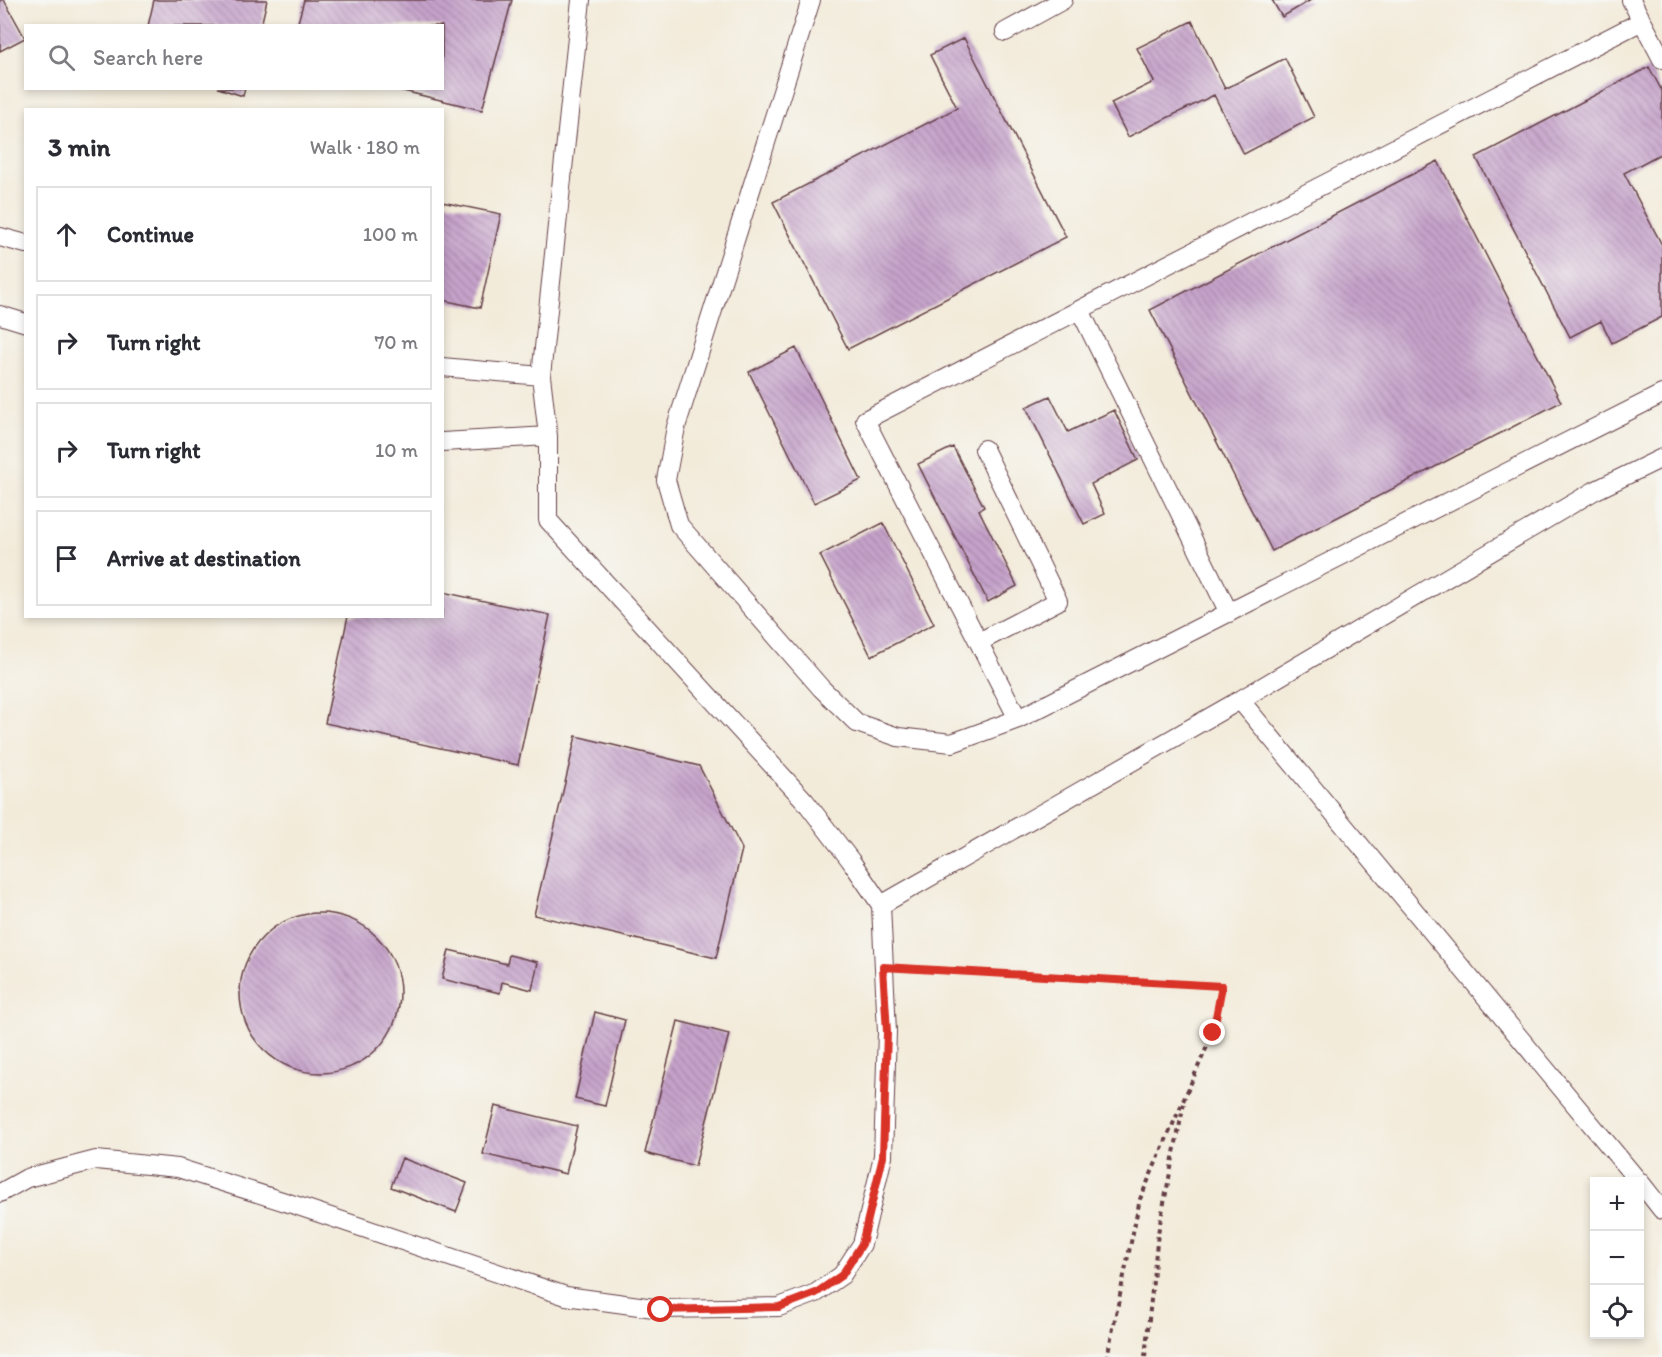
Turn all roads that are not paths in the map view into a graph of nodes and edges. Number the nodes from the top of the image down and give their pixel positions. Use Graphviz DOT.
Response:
graph roads {
  1 [pos="581,0"];
  2 [pos="811,0"];
  3 [pos="1063,0"];
  4 [pos="1631,0"];
  5 [pos="1642,21"];
  6 [pos="1005,32"];
  7 [pos="1662,59"];
  8 [pos="0,237"];
  9 [pos="24,243"];
  10 [pos="1080,310"];
  11 [pos="0,315"];
  12 [pos="24,322"];
  13 [pos="444,367"];
  14 [pos="541,376"];
  15 [pos="1662,394"];
  16 [pos="548,436"];
  17 [pos="444,442"];
  18 [pos="984,450"];
  19 [pos="1662,458"];
  20 [pos="1229,613"];
  21 [pos="979,642"];
  22 [pos="1240,700"];
  23 [pos="1018,719"];
  24 [pos="881,904"];
  25 [pos="1635,1177"];
  26 [pos="1644,1188"];
  27 [pos="0,1193"];
  28 [pos="1662,1210"];
  1 -- 14 [label="lane"];
  2 -- 23 [label="lane"];
  3 -- 6 [label="lane"];
  4 -- 5 [label="lane"];
  5 -- 7 [label="lane"];
  5 -- 10 [label="lane"];
  8 -- 9 [label="lane"];
  10 -- 20 [label="lane"];
  10 -- 21 [label="lane"];
  11 -- 12 [label="lane"];
  13 -- 14 [label="lane"];
  14 -- 16 [label="lane"];
  15 -- 20 [label="lane"];
  16 -- 17 [label="lane"];
  16 -- 24 [label="lane"];
  18 -- 21 [label="lane"];
  19 -- 22 [label="lane"];
  20 -- 23 [label="lane"];
  21 -- 23 [label="lane"];
  22 -- 24 [label="lane"];
  22 -- 25 [label="lane"];
  24 -- 27 [label="lane"];
  26 -- 28 [label="lane"];
}
